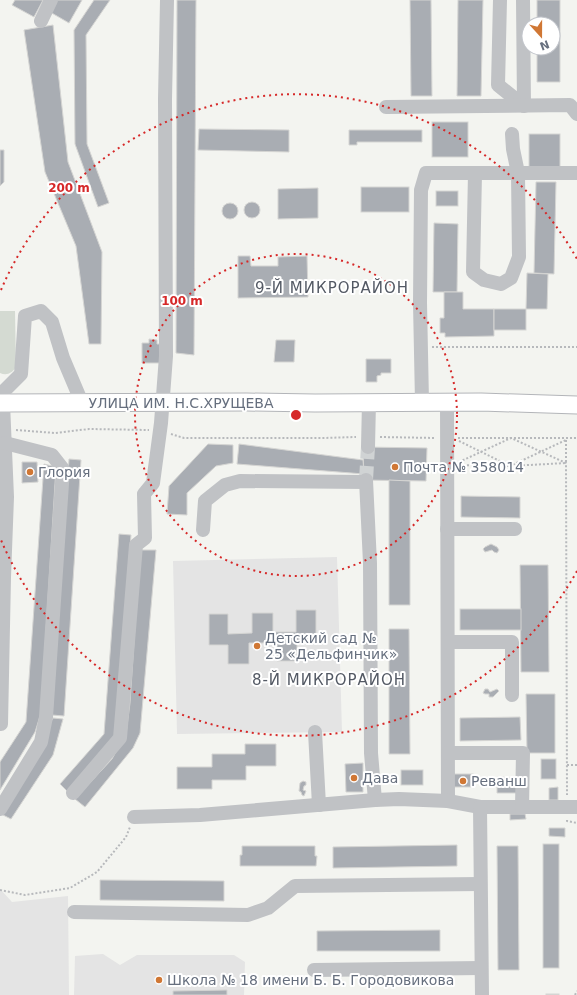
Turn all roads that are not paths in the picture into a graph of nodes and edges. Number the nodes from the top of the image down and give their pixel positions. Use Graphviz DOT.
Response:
graph roads {
  1 [pos="51,0"];
  2 [pos="167,0"];
  3 [pos="500,0"];
  4 [pos="524,0"];
  5 [pos="41,21"];
  6 [pos="524,106"];
  7 [pos="386,107"];
  8 [pos="577,114"];
  9 [pos="512,134"];
  10 [pos="475,173"];
  11 [pos="518,173"];
  12 [pos="577,173"];
  13 [pos="1,400"];
  14 [pos="162,402"];
  15 [pos="368,402"];
  16 [pos="422,402"];
  17 [pos="447,402"];
  18 [pos="82,403"];
  19 [pos="577,405"];
  20 [pos="368,442"];
  21 [pos="5,443"];
  22 [pos="448,528"];
  23 [pos="516,529"];
  24 [pos="203,530"];
  25 [pos="448,642"];
  26 [pos="512,695"];
  27 [pos="1,724"];
  28 [pos="315,732"];
  29 [pos="448,753"];
  30 [pos="73,793"];
  31 [pos="375,800"];
  32 [pos="448,801"];
  33 [pos="319,805"];
  34 [pos="572,807"];
  35 [pos="480,808"];
  36 [pos="522,808"];
  37 [pos="0,809"];
  38 [pos="134,817"];
  39 [pos="480,884"];
  40 [pos="74,912"];
  41 [pos="481,968"];
  42 [pos="314,970"];
  43 [pos="482,995"];
  1 -- 5 [label="lane"];
  2 -- 14 [label="lane"];
  3 -- 6 [label="lane"];
  4 -- 6 [label="lane"];
  6 -- 7 [label="lane"];
  6 -- 8 [label="lane"];
  9 -- 11 [label="lane"];
  10 -- 11 [label="lane"];
  10 -- 11 [label="lane"];
  10 -- 16 [label="lane"];
  11 -- 12 [label="lane"];
  13 -- 18 [label="main road, УЛИЦА ИМ. Н.С.ХРУЩЕВА"];
  13 -- 18 [label="lane"];
  13 -- 21 [label="lane"];
  14 -- 15 [label="main road, УЛИЦА ИМ. Н.С.ХРУЩЕВА"];
  14 -- 18 [label="main road, УЛИЦА ИМ. Н.С.ХРУЩЕВА"];
  14 -- 30 [label="lane"];
  15 -- 16 [label="main road, УЛИЦА ИМ. Н.С.ХРУЩЕВА"];
  15 -- 20 [label="lane"];
  16 -- 17 [label="main road, УЛИЦА ИМ. Н.С.ХРУЩЕВА"];
  17 -- 19 [label="main road, УЛИЦА ИМ. Н.С.ХРУЩЕВА"];
  17 -- 22 [label="lane"];
  21 -- 27 [label="lane"];
  21 -- 37 [label="lane"];
  22 -- 23 [label="lane"];
  22 -- 25 [label="lane"];
  24 -- 31 [label="lane"];
  25 -- 26 [label="lane"];
  25 -- 29 [label="lane"];
  28 -- 33 [label="lane"];
  29 -- 32 [label="lane"];
  29 -- 36 [label="lane"];
  31 -- 32 [label="lane"];
  31 -- 33 [label="lane"];
  32 -- 35 [label="lane"];
  33 -- 38 [label="lane"];
  34 -- 36 [label="lane"];
  35 -- 36 [label="lane"];
  35 -- 39 [label="lane"];
  39 -- 40 [label="lane"];
  39 -- 41 [label="lane"];
  41 -- 42 [label="lane"];
  41 -- 43 [label="lane"];
}
